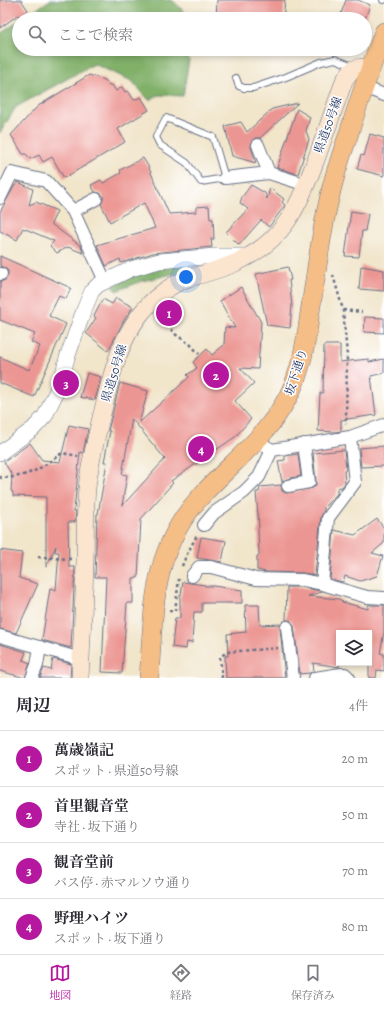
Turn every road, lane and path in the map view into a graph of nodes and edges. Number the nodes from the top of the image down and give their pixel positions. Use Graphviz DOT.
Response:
graph roads {
  1 [pos="384,32"];
  2 [pos="372,54"];
  3 [pos="371,56"];
  4 [pos="364,68"];
  5 [pos="236,78"];
  6 [pos="364,87"];
  7 [pos="384,95"];
  8 [pos="258,145"];
  9 [pos="269,173"];
  10 [pos="225,178"];
  11 [pos="307,184"];
  12 [pos="0,198"];
  13 [pos="96,199"];
  14 [pos="73,211"];
  15 [pos="249,256"];
  16 [pos="331,269"];
  17 [pos="105,281"];
  18 [pos="343,310"];
  19 [pos="362,312"];
  20 [pos="164,321"];
  21 [pos="199,354"];
  22 [pos="384,425"];
  23 [pos="350,437"];
  24 [pos="304,444"];
  25 [pos="264,445"];
  26 [pos="0,453"];
  27 [pos="62,453"];
  28 [pos="0,476"];
  29 [pos="288,486"];
  30 [pos="204,524"];
  31 [pos="38,557"];
  32 [pos="85,560"];
  33 [pos="192,576"];
  34 [pos="322,584"];
  35 [pos="384,598"];
  36 [pos="287,627"];
  37 [pos="0,636"];
  38 [pos="40,647"];
  39 [pos="289,647"];
  40 [pos="81,659"];
  41 [pos="32,678"];
  42 [pos="80,678"];
  43 [pos="149,678"];
  44 [pos="222,678"];
  45 [pos="293,678"];
  46 [pos="315,678"];
  47 [pos="349,678"];
  1 -- 2 [label="main road, 坂下通り"];
  3 -- 4 [label="main road, 坂下通り"];
  4 -- 5 [label="lane"];
  4 -- 6 [label="main road, 坂下通り"];
  4 -- 11 [label="main road, 県道50号線"];
  6 -- 7 [label="street"];
  6 -- 25 [label="main road, 坂下通り"];
  8 -- 9 [label="street"];
  9 -- 10 [label="street"];
  9 -- 11 [label="street"];
  10 -- 10 [label="lane"];
  11 -- 15 [label="main road, 県道50号線"];
  12 -- 14 [label="street"];
  13 -- 14 [label="street"];
  14 -- 17 [label="street"];
  15 -- 17 [label="street"];
  15 -- 32 [label="main road, 県道50号線"];
  16 -- 18 [label="path"];
  17 -- 26 [label="street"];
  18 -- 19 [label="path"];
  18 -- 23 [label="path"];
  20 -- 21 [label="path"];
  22 -- 23 [label="street"];
  23 -- 24 [label="street"];
  23 -- 34 [label="street"];
  24 -- 25 [label="street"];
  24 -- 29 [label="street"];
  25 -- 30 [label="street"];
  25 -- 43 [label="main road, 坂下通り"];
  27 -- 28 [label="path"];
  31 -- 32 [label="path"];
  32 -- 40 [label="main road, 県道50号線"];
  33 -- 34 [label="street"];
  34 -- 35 [label="street"];
  36 -- 39 [label="street"];
  37 -- 38 [label="street"];
  38 -- 40 [label="street"];
  38 -- 41 [label="street"];
  39 -- 44 [label="path"];
  39 -- 45 [label="street"];
  40 -- 42 [label="main road, 県道50号線"];
  46 -- 47 [label="street"];
}
